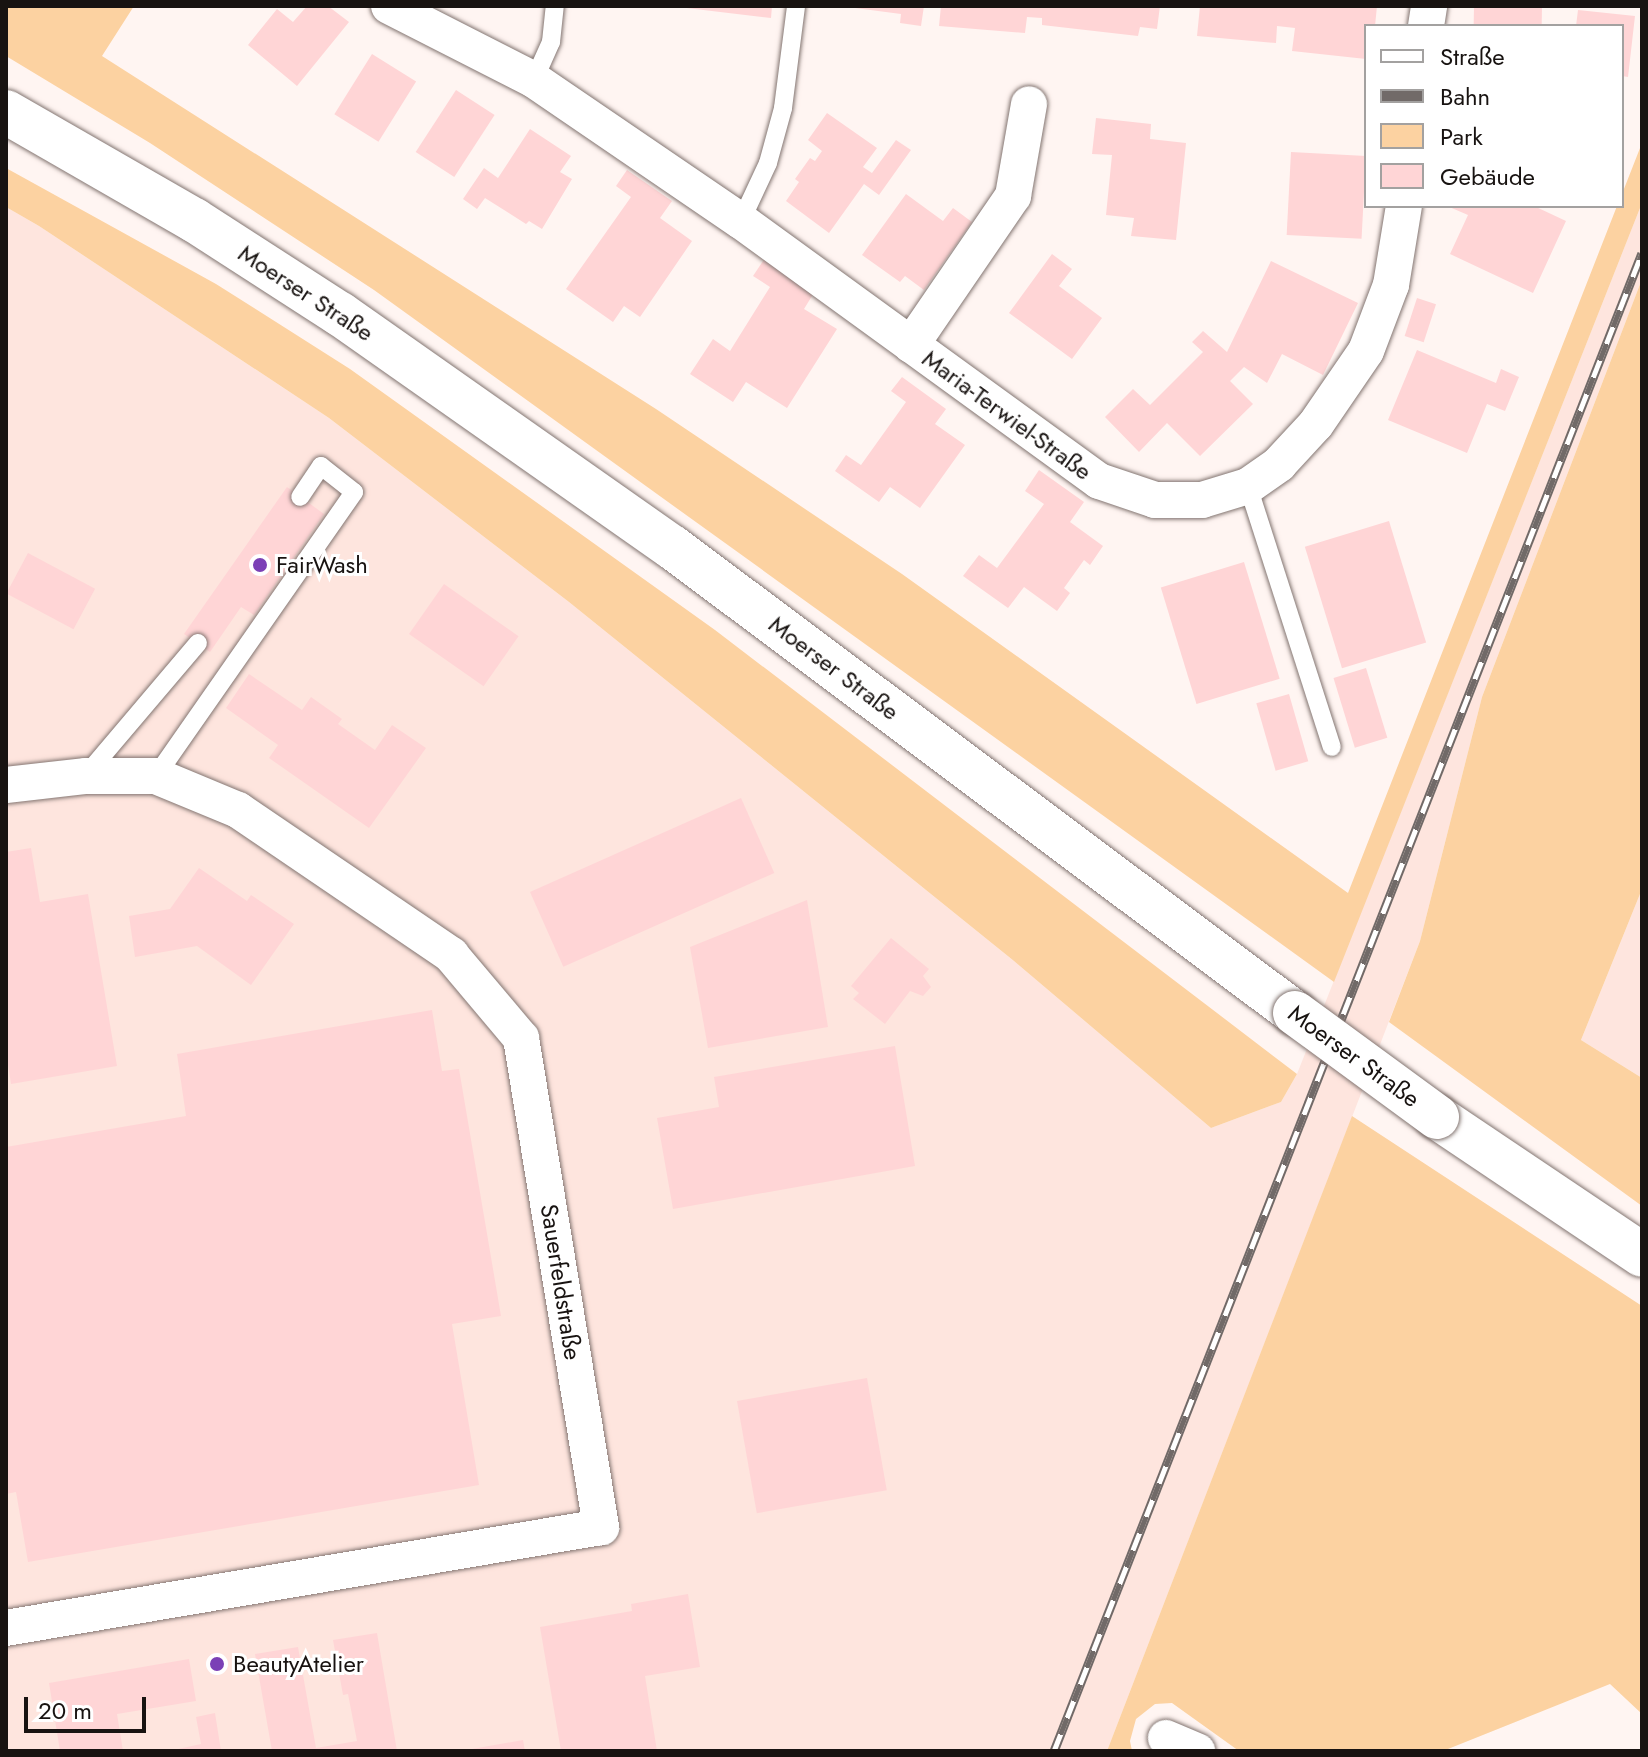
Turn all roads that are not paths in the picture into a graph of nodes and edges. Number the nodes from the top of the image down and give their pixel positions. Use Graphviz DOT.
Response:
graph roads {
  1 [pos="389,6"];
  2 [pos="555,6"];
  3 [pos="796,6"];
  4 [pos="534,80"];
  5 [pos="1029,104"];
  6 [pos="6,112"];
  7 [pos="1404,208"];
  8 [pos="741,221"];
  9 [pos="911,345"];
  10 [pos="1248,486"];
  11 [pos="300,497"];
  12 [pos="198,643"];
  13 [pos="1332,747"];
  14 [pos="86,776"];
  15 [pos="156,776"];
  16 [pos="6,785"];
  17 [pos="1642,1255"];
  18 [pos="6,1628"];
  1 -- 4 [label="street, Maria-Terwiel-Straße"];
  2 -- 4 [label="lane"];
  3 -- 8 [label="lane"];
  4 -- 8 [label="street, Maria-Terwiel-Straße"];
  5 -- 9 [label="street, Maria-Terwiel-Straße"];
  6 -- 17 [label="main road, Moerser Straße, bridge"];
  7 -- 10 [label="street, Maria-Terwiel-Straße"];
  8 -- 9 [label="street, Maria-Terwiel-Straße"];
  9 -- 10 [label="street, Maria-Terwiel-Straße"];
  10 -- 13 [label="lane"];
  11 -- 15 [label="lane"];
  12 -- 14 [label="lane"];
  14 -- 15 [label="street, Sauerfeldstraße"];
  14 -- 16 [label="street, Sauerfeldstraße"];
  15 -- 18 [label="street, Sauerfeldstraße"];
}
